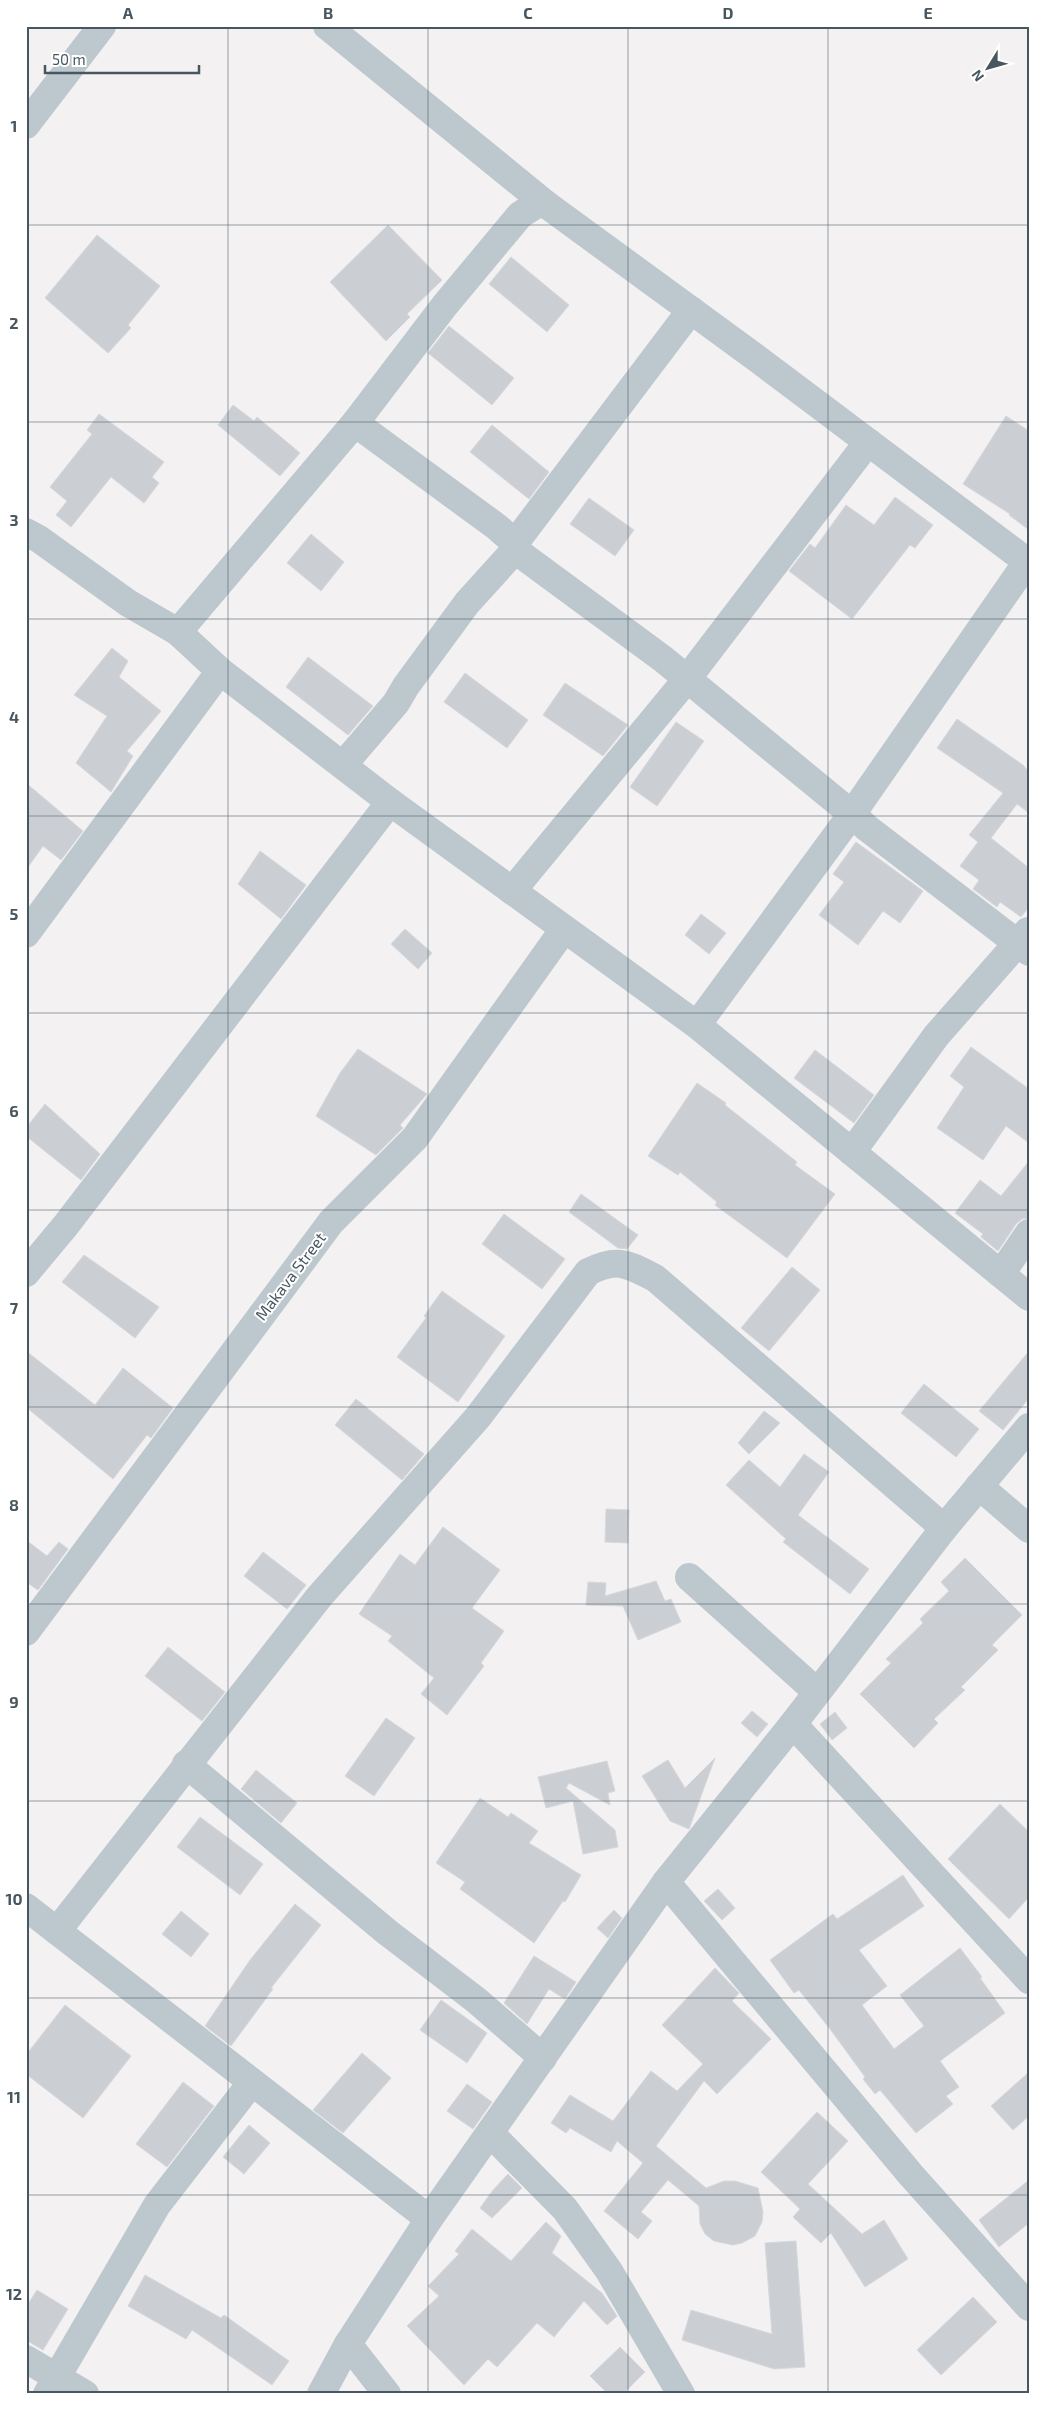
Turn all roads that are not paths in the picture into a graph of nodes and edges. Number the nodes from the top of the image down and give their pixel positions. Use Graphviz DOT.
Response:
graph roads {
  1 [pos="102,26"];
  2 [pos="327,26"];
  3 [pos="26,125"];
  4 [pos="547,204"];
  5 [pos="691,310"];
  6 [pos="355,423"];
  7 [pos="868,442"];
  8 [pos="31,542"];
  9 [pos="515,547"];
  10 [pos="1028,562"];
  11 [pos="178,632"];
  12 [pos="220,671"];
  13 [pos="687,680"];
  14 [pos="343,765"];
  15 [pos="390,802"];
  16 [pos="852,814"];
  17 [pos="512,891"];
  18 [pos="564,929"];
  19 [pos="26,934"];
  20 [pos="1025,942"];
  21 [pos="697,1025"];
  22 [pos="852,1152"];
  23 [pos="1029,1233"];
  24 [pos="26,1272"];
  25 [pos="1001,1274"];
  26 [pos="1029,1297"];
  27 [pos="1029,1426"];
  28 [pos="980,1486"];
  29 [pos="944,1528"];
  30 [pos="1029,1529"];
  31 [pos="688,1577"];
  32 [pos="26,1632"];
  33 [pos="817,1692"];
  34 [pos="794,1724"];
  35 [pos="186,1764"];
  36 [pos="666,1882"];
  37 [pos="26,1907"];
  38 [pos="58,1931"];
  39 [pos="1029,1980"];
  40 [pos="543,2058"];
  41 [pos="252,2082"];
  42 [pos="490,2133"];
  43 [pos="430,2219"];
  44 [pos="1029,2307"];
  45 [pos="348,2344"];
  46 [pos="26,2359"];
  47 [pos="52,2385"];
  48 [pos="86,2394"];
  49 [pos="321,2394"];
  50 [pos="388,2394"];
  51 [pos="681,2394"];
  1 -- 3 [label="street"];
  2 -- 4 [label="street"];
  4 -- 5 [label="street"];
  4 -- 6 [label="street"];
  5 -- 7 [label="street"];
  5 -- 9 [label="street"];
  6 -- 9 [label="street"];
  6 -- 11 [label="street"];
  7 -- 10 [label="street"];
  7 -- 13 [label="street"];
  8 -- 11 [label="street"];
  9 -- 13 [label="street"];
  9 -- 14 [label="street"];
  10 -- 16 [label="street"];
  11 -- 12 [label="street"];
  12 -- 14 [label="street"];
  12 -- 19 [label="street"];
  13 -- 16 [label="street"];
  13 -- 17 [label="street"];
  14 -- 15 [label="street"];
  15 -- 17 [label="street"];
  15 -- 24 [label="street"];
  16 -- 20 [label="street"];
  16 -- 21 [label="street"];
  17 -- 18 [label="street"];
  18 -- 21 [label="street"];
  18 -- 32 [label="street, Makava Street"];
  20 -- 22 [label="street"];
  21 -- 22 [label="street"];
  22 -- 25 [label="street"];
  23 -- 25 [label="street"];
  25 -- 26 [label="street"];
  27 -- 28 [label="street"];
  28 -- 29 [label="street"];
  28 -- 30 [label="street"];
  29 -- 33 [label="street"];
  29 -- 35 [label="street"];
  31 -- 33 [label="street"];
  33 -- 34 [label="street"];
  34 -- 36 [label="street"];
  34 -- 39 [label="street"];
  35 -- 38 [label="street"];
  35 -- 40 [label="street"];
  36 -- 40 [label="street"];
  36 -- 44 [label="street"];
  37 -- 38 [label="street"];
  38 -- 41 [label="street"];
  40 -- 42 [label="street"];
  41 -- 43 [label="street"];
  41 -- 47 [label="street"];
  42 -- 43 [label="street"];
  42 -- 51 [label="street"];
  43 -- 45 [label="street"];
  45 -- 49 [label="street"];
  45 -- 50 [label="street"];
  46 -- 47 [label="street"];
  47 -- 48 [label="street"];
}
